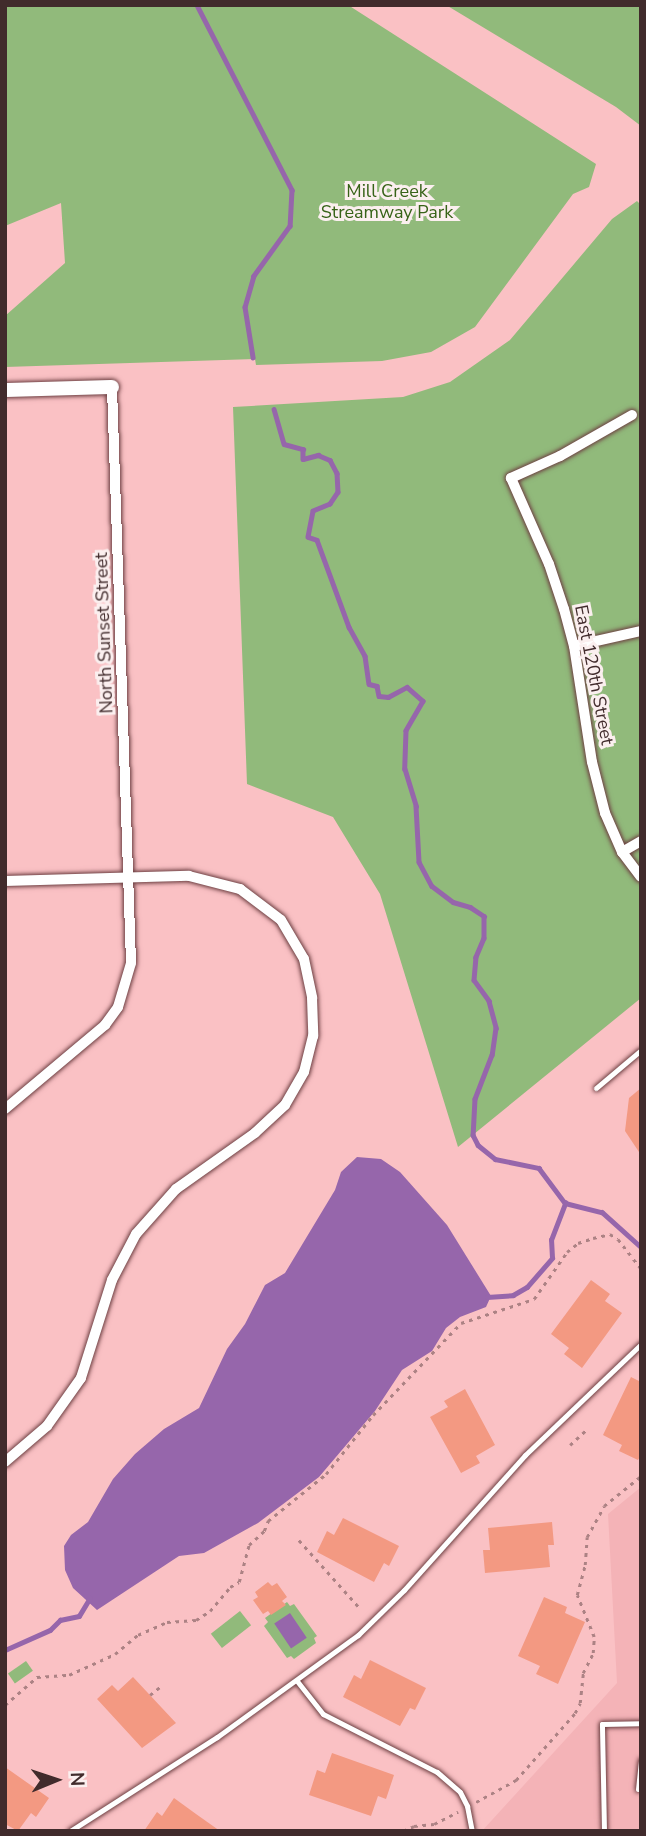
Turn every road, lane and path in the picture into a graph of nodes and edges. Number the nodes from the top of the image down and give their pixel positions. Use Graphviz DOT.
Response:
graph roads {
  1 [pos="112,387"];
  2 [pos="5,390"];
  3 [pos="632,415"];
  4 [pos="641,631"];
  5 [pos="574,646"];
  6 [pos="641,841"];
  7 [pos="622,852"];
  8 [pos="641,877"];
  9 [pos="131,878"];
  10 [pos="5,881"];
  11 [pos="641,1050"];
  12 [pos="596,1088"];
  13 [pos="5,1109"];
  14 [pos="641,1268"];
  15 [pos="641,1344"];
  16 [pos="585,1431"];
  17 [pos="570,1444"];
  18 [pos="5,1462"];
  19 [pos="641,1475"];
  20 [pos="299,1540"];
  21 [pos="358,1606"];
  22 [pos="297,1681"];
  23 [pos="161,1686"];
  24 [pos="150,1695"];
  25 [pos="5,1706"];
  26 [pos="641,1723"];
  27 [pos="641,1760"];
  28 [pos="638,1789"];
  29 [pos="467,1807"];
  30 [pos="70,1831"];
  31 [pos="403,1831"];
  32 [pos="472,1831"];
  33 [pos="604,1831"];
  1 -- 2 [label="street"];
  1 -- 9 [label="street, North Sunset Street"];
  3 -- 5 [label="street, East 120th Street"];
  4 -- 5 [label="street"];
  5 -- 7 [label="street, East 120th Street"];
  6 -- 7 [label="street"];
  7 -- 8 [label="street, East 120th Street"];
  9 -- 10 [label="street"];
  9 -- 13 [label="street, North Sunset Street"];
  9 -- 18 [label="street"];
  11 -- 12 [label="lane"];
  14 -- 25 [label="path"];
  15 -- 22 [label="lane"];
  16 -- 17 [label="path"];
  19 -- 29 [label="path"];
  20 -- 21 [label="path"];
  22 -- 29 [label="lane"];
  22 -- 30 [label="lane"];
  23 -- 24 [label="path"];
  26 -- 33 [label="lane"];
  27 -- 28 [label="lane"];
  29 -- 31 [label="path"];
  29 -- 32 [label="lane"];
}
